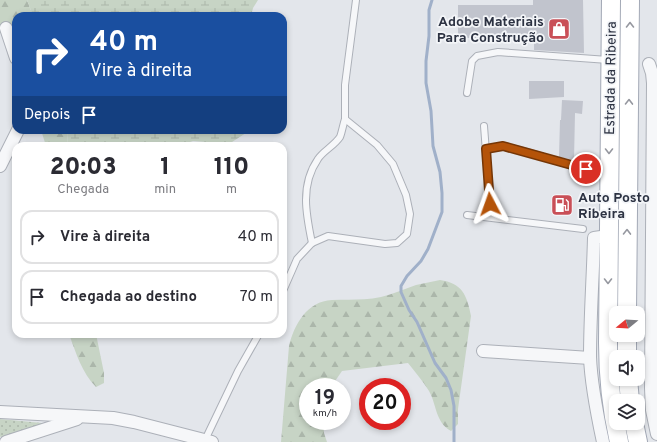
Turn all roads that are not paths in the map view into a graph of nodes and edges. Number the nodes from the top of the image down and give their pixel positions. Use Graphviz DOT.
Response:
graph roads {
  1 [pos="356,0"];
  2 [pos="611,0"];
  3 [pos="630,0"];
  4 [pos="6,28"];
  5 [pos="12,46"];
  6 [pos="630,50"];
  7 [pos="610,60"];
  8 [pos="653,64"];
  9 [pos="467,93"];
  10 [pos="345,119"];
  11 [pos="484,126"];
  12 [pos="12,142"];
  13 [pos="486,149"];
  14 [pos="0,166"];
  15 [pos="609,170"];
  16 [pos="467,214"];
  17 [pos="490,217"];
  18 [pos="583,229"];
  19 [pos="608,236"];
  20 [pos="312,243"];
  21 [pos="287,282"];
  22 [pos="627,306"];
  23 [pos="257,338"];
  24 [pos="483,351"];
  25 [pos="590,358"];
  26 [pos="0,412"];
  27 [pos="84,416"];
  28 [pos="635,430"];
  29 [pos="657,434"];
  30 [pos="208,441"];
  31 [pos="6,442"];
  32 [pos="603,442"];
  33 [pos="619,442"];
  34 [pos="638,442"];
  1 -- 10 [label="lane"];
  2 -- 7 [label="main road, Estrada da Ribeira"];
  6 -- 3 [label="main road, Estrada da Ribeira, one-way"];
  4 -- 5 [label="street"];
  6 -- 8 [label="street"];
  22 -- 6 [label="main road, Estrada da Ribeira, one-way"];
  7 -- 9 [label="lane"];
  7 -- 15 [label="main road, Estrada da Ribeira, one-way"];
  8 -- 29 [label="street"];
  10 -- 20 [label="lane"];
  10 -- 20 [label="lane"];
  11 -- 13 [label="lane"];
  12 -- 14 [label="street"];
  13 -- 15 [label="lane"];
  13 -- 17 [label="lane"];
  15 -- 19 [label="main road, Estrada da Ribeira"];
  16 -- 17 [label="lane"];
  17 -- 18 [label="lane"];
  19 -- 25 [label="street"];
  19 -- 33 [label="main road, Estrada da Ribeira, one-way"];
  20 -- 21 [label="lane"];
  23 -- 30 [label="lane"];
  24 -- 25 [label="street"];
  25 -- 32 [label="street"];
  26 -- 27 [label="street"];
  27 -- 30 [label="street"];
  27 -- 31 [label="street"];
  28 -- 34 [label="main road"];
}
